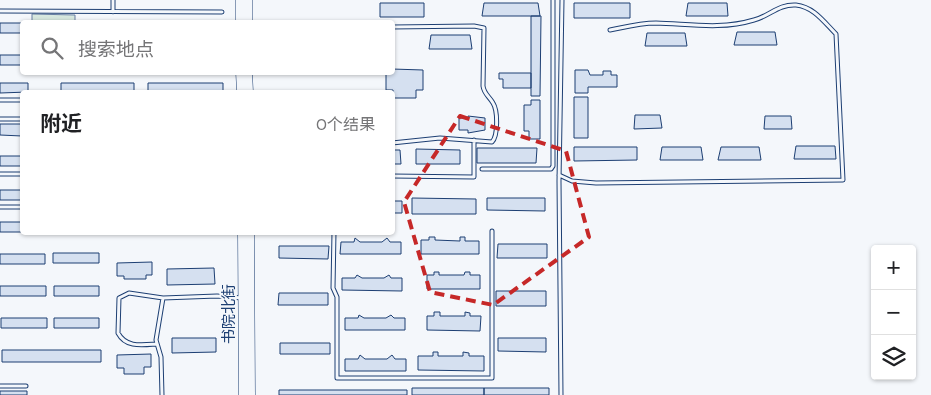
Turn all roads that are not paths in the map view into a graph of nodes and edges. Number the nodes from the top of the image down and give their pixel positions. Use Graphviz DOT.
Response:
graph roads {
  1 [pos="113,0"];
  2 [pos="240,0"];
  3 [pos="248,0"];
  4 [pos="553,0"];
  5 [pos="562,0"];
  6 [pos="0,11"];
  7 [pos="113,12"];
  8 [pos="222,12"];
  9 [pos="240,20"];
  10 [pos="248,20"];
  11 [pos="395,27"];
  12 [pos="610,30"];
  13 [pos="240,75"];
  14 [pos="248,75"];
  15 [pos="241,90"];
  16 [pos="248,90"];
  17 [pos="0,100"];
  18 [pos="20,100"];
  19 [pos="20,118"];
  20 [pos="0,119"];
  21 [pos="474,140"];
  22 [pos="395,143"];
  23 [pos="482,169"];
  24 [pos="0,174"];
  25 [pos="20,174"];
  26 [pos="559,174"];
  27 [pos="395,176"];
  28 [pos="0,207"];
  29 [pos="20,207"];
  30 [pos="492,231"];
  31 [pos="242,235"];
  32 [pos="250,235"];
  33 [pos="334,235"];
  34 [pos="163,298"];
  35 [pos="242,298"];
  36 [pos="157,344"];
  37 [pos="0,386"];
  38 [pos="26,386"];
  39 [pos="162,395"];
  40 [pos="243,395"];
  41 [pos="251,395"];
  42 [pos="561,395"];
  1 -- 7 [label="lane"];
  2 -- 9 [label="street"];
  3 -- 10 [label="street"];
  4 -- 23 [label="lane"];
  5 -- 26 [label="lane"];
  6 -- 7 [label="lane"];
  7 -- 8 [label="lane"];
  11 -- 21 [label="lane"];
  12 -- 26 [label="lane"];
  13 -- 15 [label="street"];
  14 -- 16 [label="street"];
  17 -- 18 [label="lane"];
  19 -- 20 [label="lane"];
  21 -- 22 [label="lane"];
  21 -- 27 [label="lane"];
  24 -- 25 [label="lane"];
  26 -- 42 [label="lane"];
  28 -- 29 [label="lane"];
  30 -- 33 [label="lane"];
  31 -- 35 [label="street, 书院北街"];
  32 -- 41 [label="street, 书院北街"];
  34 -- 35 [label="lane"];
  34 -- 36 [label="lane"];
  34 -- 36 [label="lane"];
  35 -- 40 [label="street, 书院北街"];
  36 -- 39 [label="lane"];
  37 -- 38 [label="lane"];
}
